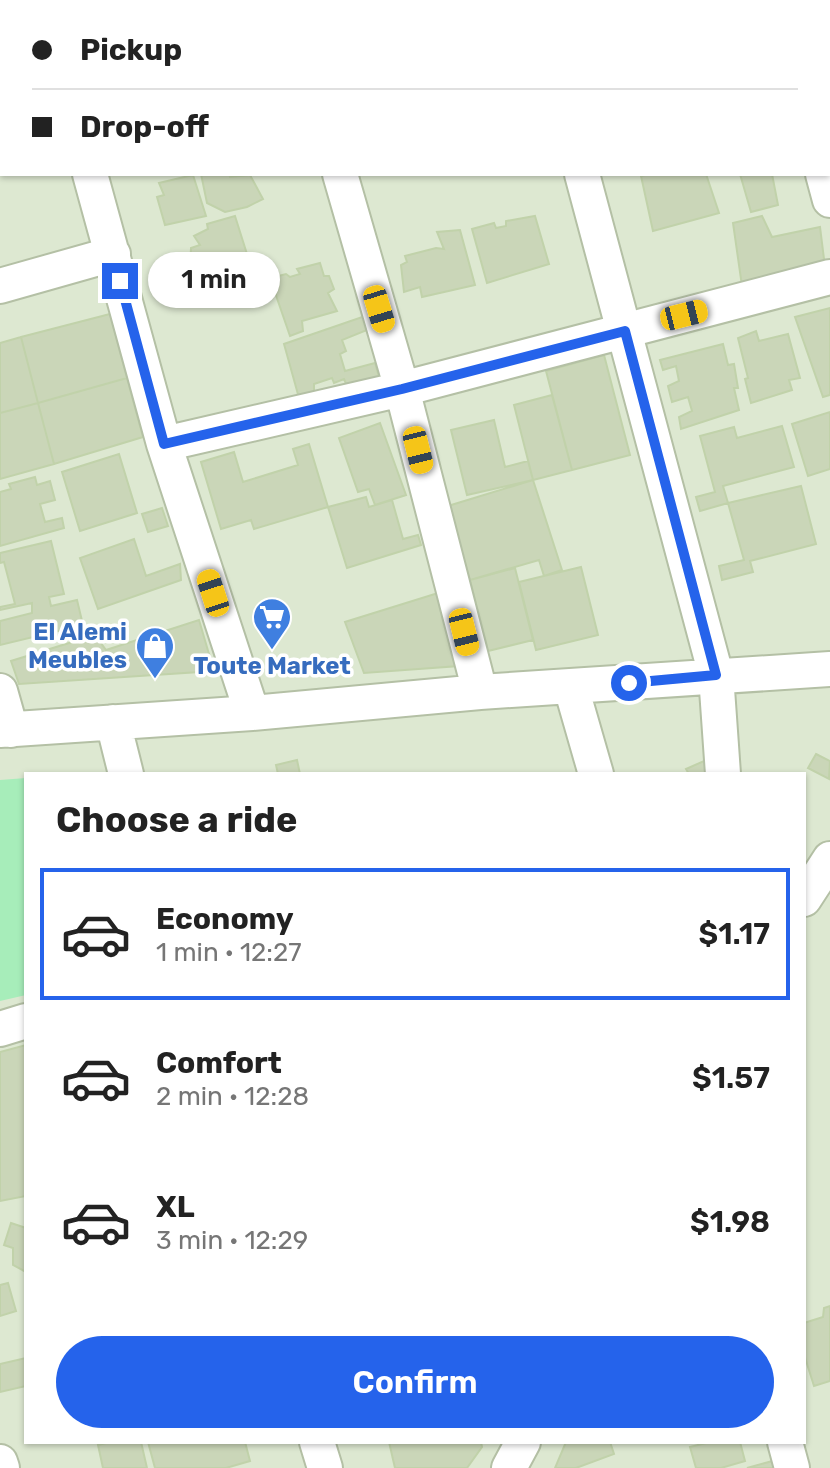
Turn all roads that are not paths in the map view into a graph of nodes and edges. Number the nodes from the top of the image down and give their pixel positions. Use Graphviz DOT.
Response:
graph roads {
  1 [pos="91,176"];
  2 [pos="341,176"];
  3 [pos="583,176"];
  4 [pos="824,176"];
  5 [pos="830,200"];
  6 [pos="113,254"];
  7 [pos="830,277"];
  8 [pos="0,286"];
  9 [pos="625,331"];
  10 [pos="402,389"];
  11 [pos="164,444"];
  12 [pos="830,669"];
  13 [pos="716,675"];
  14 [pos="571,687"];
  15 [pos="0,691"];
  16 [pos="480,692"];
  17 [pos="252,713"];
  18 [pos="113,722"];
  19 [pos="5,730"];
  20 [pos="126,772"];
  21 [pos="595,772"];
  22 [pos="723,772"];
  23 [pos="830,859"];
  24 [pos="806,896"];
  25 [pos="830,898"];
  26 [pos="806,907"];
  27 [pos="24,1022"];
  28 [pos="0,1029"];
  29 [pos="318,1444"];
  30 [pos="522,1444"];
  31 [pos="786,1444"];
  32 [pos="0,1462"];
  33 [pos="2,1468"];
  34 [pos="325,1468"];
  35 [pos="509,1468"];
  36 [pos="792,1468"];
  1 -- 6 [label="street"];
  2 -- 10 [label="street"];
  3 -- 9 [label="street"];
  4 -- 5 [label="street"];
  6 -- 8 [label="street"];
  6 -- 11 [label="street"];
  7 -- 9 [label="street"];
  9 -- 10 [label="street"];
  9 -- 13 [label="street"];
  10 -- 11 [label="street"];
  10 -- 16 [label="street"];
  11 -- 17 [label="street"];
  12 -- 13 [label="street"];
  13 -- 14 [label="street"];
  13 -- 22 [label="street"];
  14 -- 16 [label="street"];
  14 -- 21 [label="street"];
  15 -- 19 [label="street"];
  16 -- 17 [label="street"];
  17 -- 18 [label="street"];
  18 -- 19 [label="street"];
  18 -- 20 [label="street"];
  23 -- 24 [label="street"];
  25 -- 26 [label="street"];
  27 -- 28 [label="street"];
  29 -- 34 [label="street"];
  30 -- 35 [label="street"];
  31 -- 36 [label="street"];
  32 -- 33 [label="street"];
}
